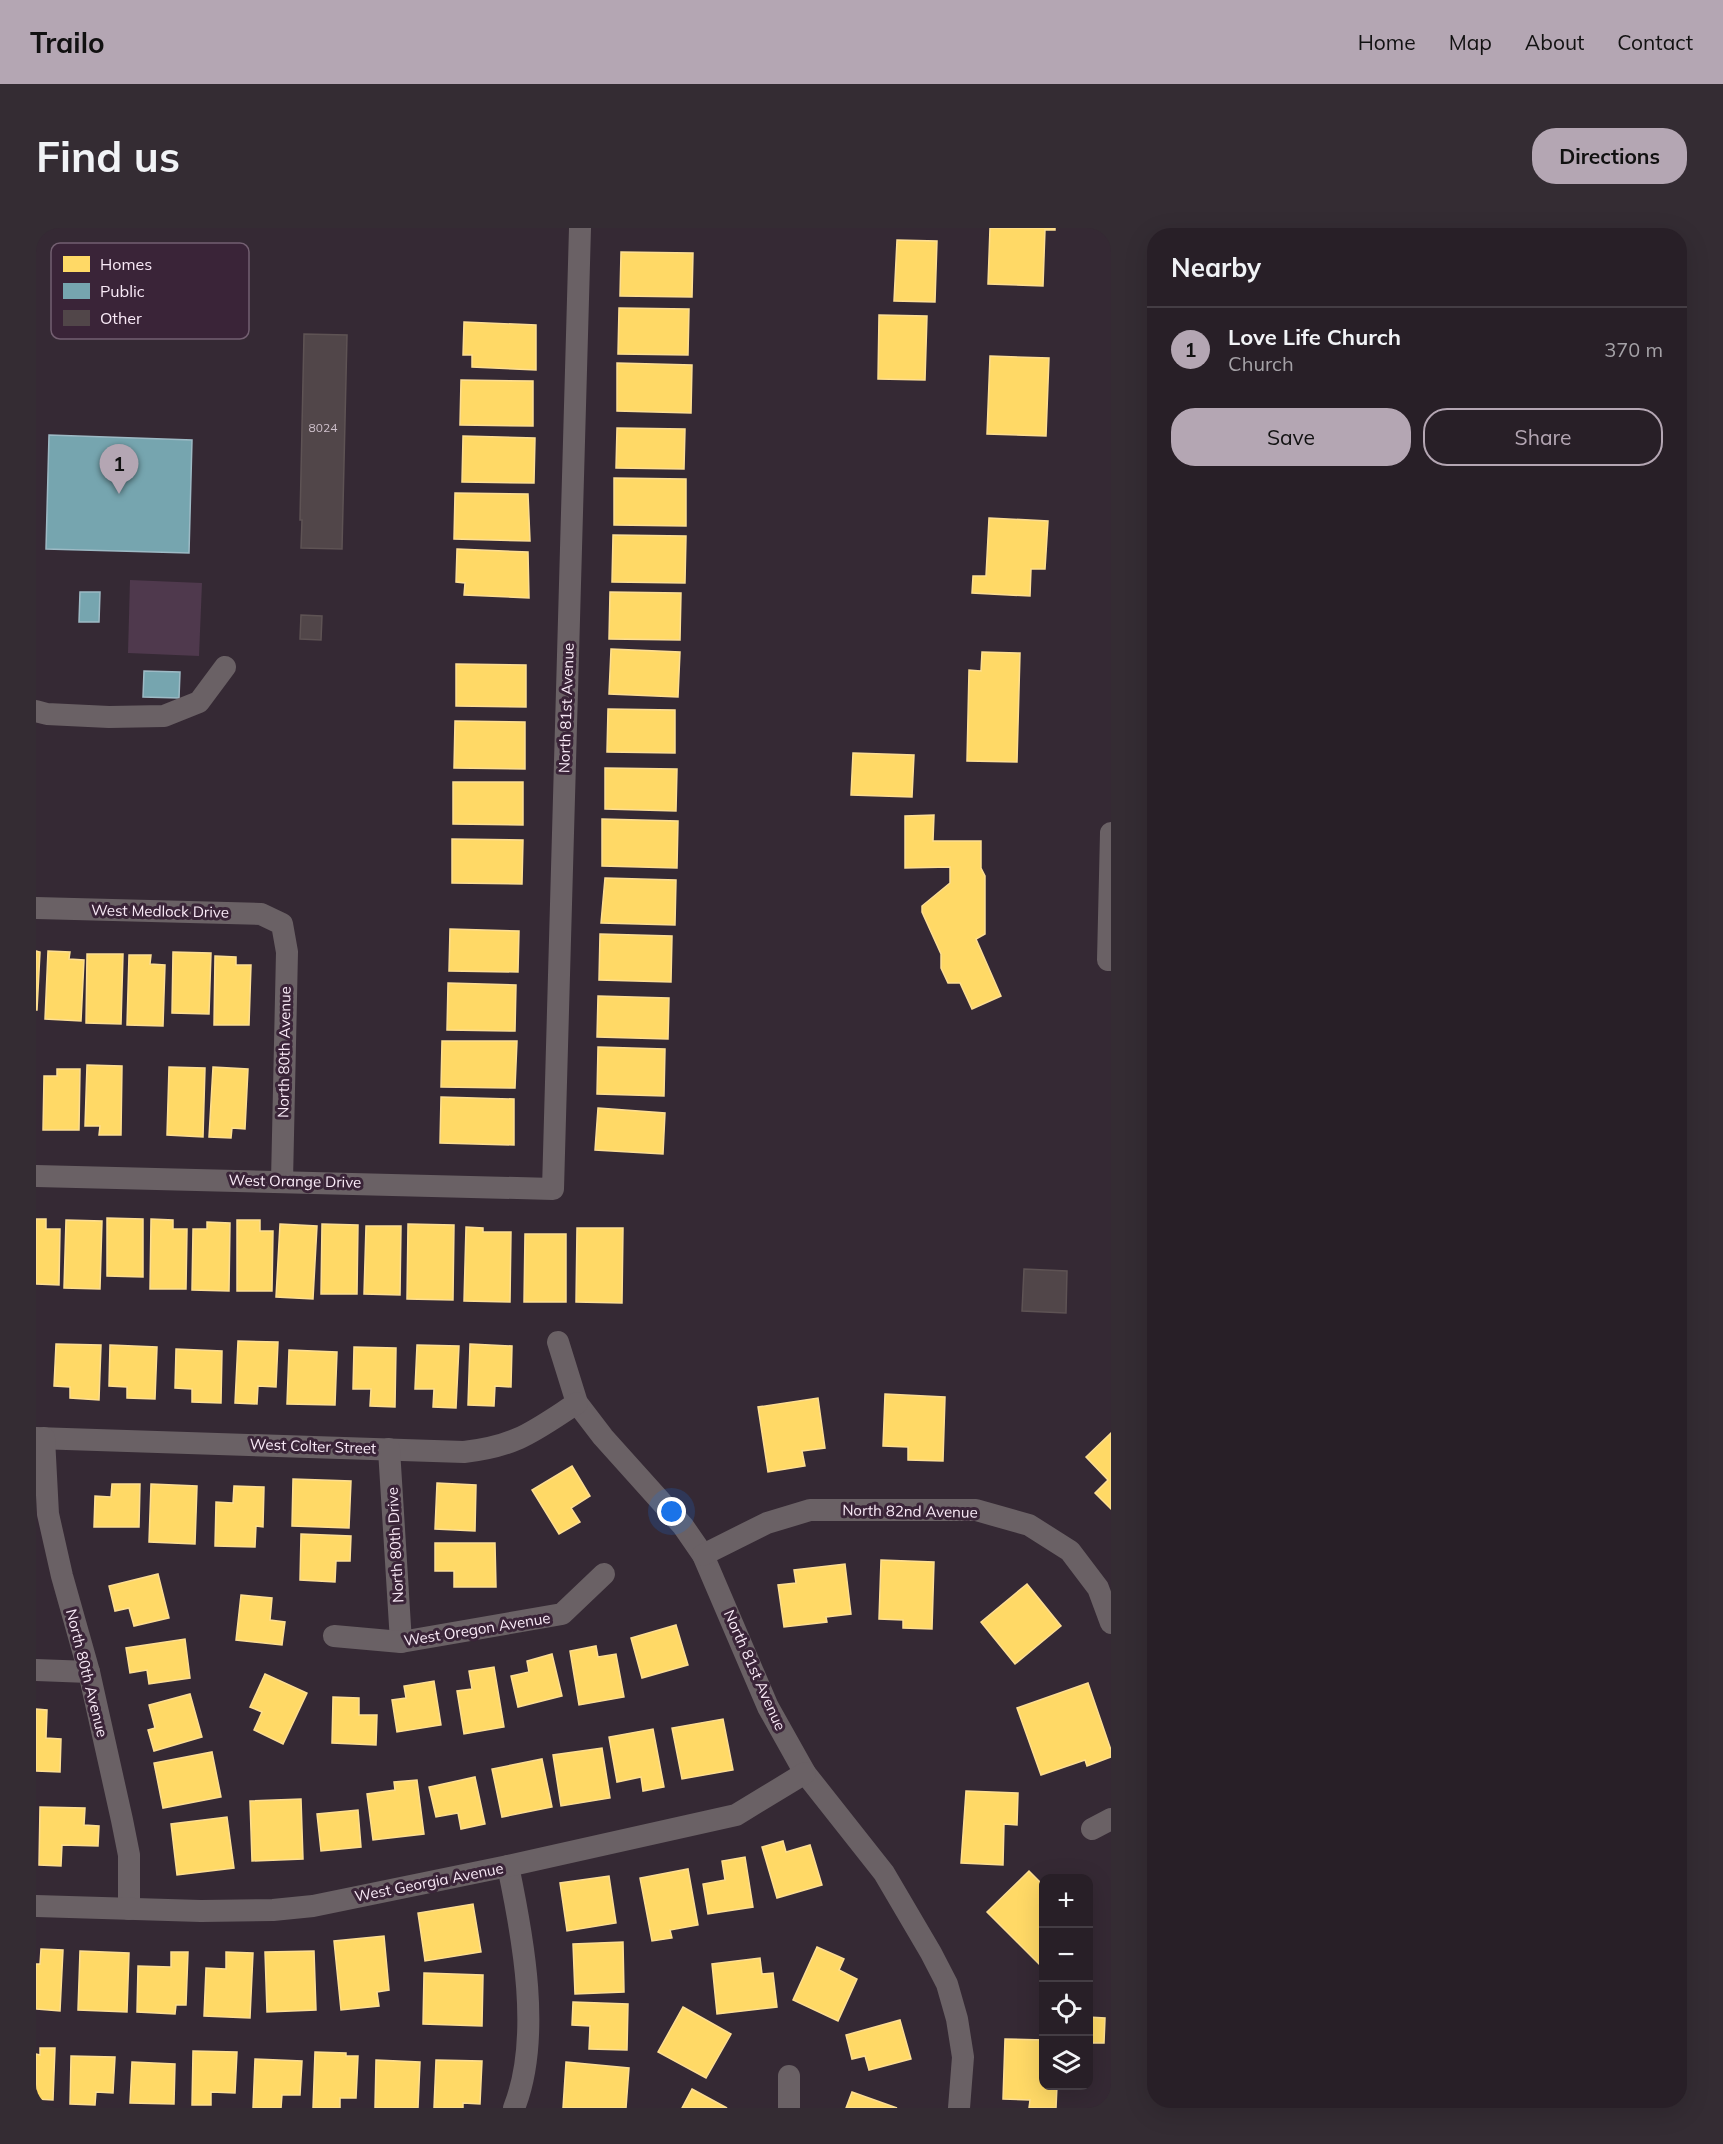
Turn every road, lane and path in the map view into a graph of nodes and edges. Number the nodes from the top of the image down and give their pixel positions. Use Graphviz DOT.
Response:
graph roads {
  1 [pos="580,228"];
  2 [pos="225,667"];
  3 [pos="36,711"];
  4 [pos="1111,833"];
  5 [pos="36,908"];
  6 [pos="282,924"];
  7 [pos="1109,960"];
  8 [pos="36,1176"];
  9 [pos="282,1181"];
  10 [pos="553,1189"];
  11 [pos="558,1342"];
  12 [pos="577,1403"];
  13 [pos="40,1438"];
  14 [pos="389,1449"];
  15 [pos="703,1555"];
  16 [pos="604,1574"];
  17 [pos="1111,1623"];
  18 [pos="334,1636"];
  19 [pos="400,1642"];
  20 [pos="36,1670"];
  21 [pos="89,1672"];
  22 [pos="805,1773"];
  23 [pos="508,1866"];
  24 [pos="36,1906"];
  25 [pos="129,1909"];
  26 [pos="789,2076"];
  27 [pos="514,2108"];
  28 [pos="789,2108"];
  29 [pos="958,2108"];
  1 -- 10 [label="street, North 81st Avenue"];
  2 -- 3 [label="street"];
  4 -- 7 [label="street"];
  5 -- 6 [label="street, West Medlock Drive"];
  6 -- 9 [label="street, North 80th Avenue"];
  8 -- 9 [label="street, West Orange Drive"];
  9 -- 10 [label="street, West Orange Drive"];
  11 -- 12 [label="street, North 81st Avenue"];
  12 -- 14 [label="street, West Colter Street"];
  12 -- 15 [label="street, North 81st Avenue"];
  13 -- 14 [label="street, West Colter Street"];
  13 -- 21 [label="street, North 80th Avenue"];
  14 -- 19 [label="street, North 80th Drive"];
  15 -- 17 [label="street, North 82nd Avenue"];
  15 -- 22 [label="street, North 81st Avenue"];
  16 -- 19 [label="street, West Oregon Avenue"];
  18 -- 19 [label="street, West Oregon Avenue"];
  20 -- 21 [label="street"];
  21 -- 25 [label="street, North 80th Avenue"];
  22 -- 23 [label="street, West Georgia Avenue"];
  22 -- 29 [label="street, North 81st Avenue"];
  23 -- 25 [label="street, West Georgia Avenue"];
  23 -- 27 [label="street"];
  24 -- 25 [label="street, West Georgia Avenue"];
  26 -- 28 [label="street"];
}
